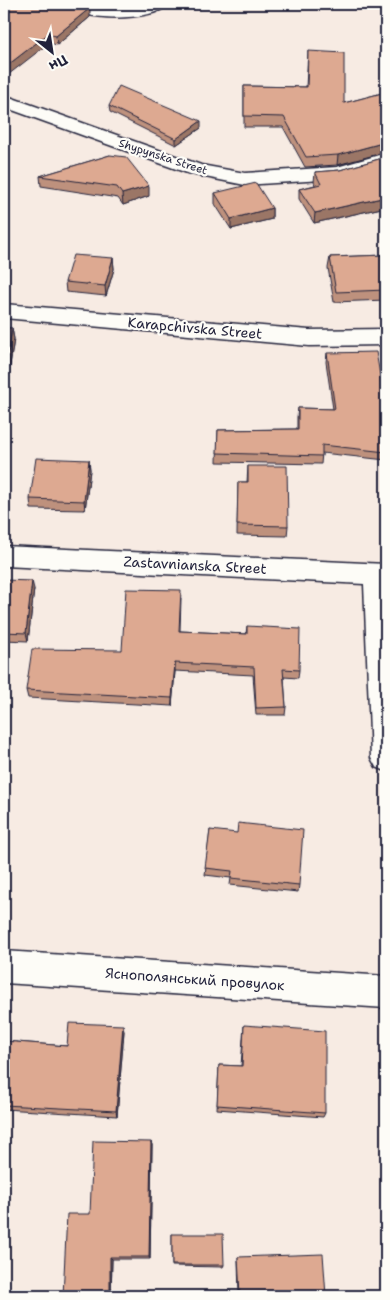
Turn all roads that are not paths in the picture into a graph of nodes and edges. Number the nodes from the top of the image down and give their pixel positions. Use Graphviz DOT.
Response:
graph roads {
  1 [pos="73,4"];
  2 [pos="159,4"];
  3 [pos="4,101"];
  4 [pos="386,159"];
  5 [pos="4,311"];
  6 [pos="386,337"];
  7 [pos="4,556"];
  8 [pos="382,574"];
  9 [pos="386,758"];
  10 [pos="4,967"];
  11 [pos="386,992"];
  1 -- 2 [label="street"];
  3 -- 4 [label="street, Shypynska Street"];
  5 -- 6 [label="street, Karapchivska Street"];
  7 -- 8 [label="street, Zastavnianska Street"];
  8 -- 9 [label="street"];
  10 -- 11 [label="street, Яснополянський провулок"];
}
